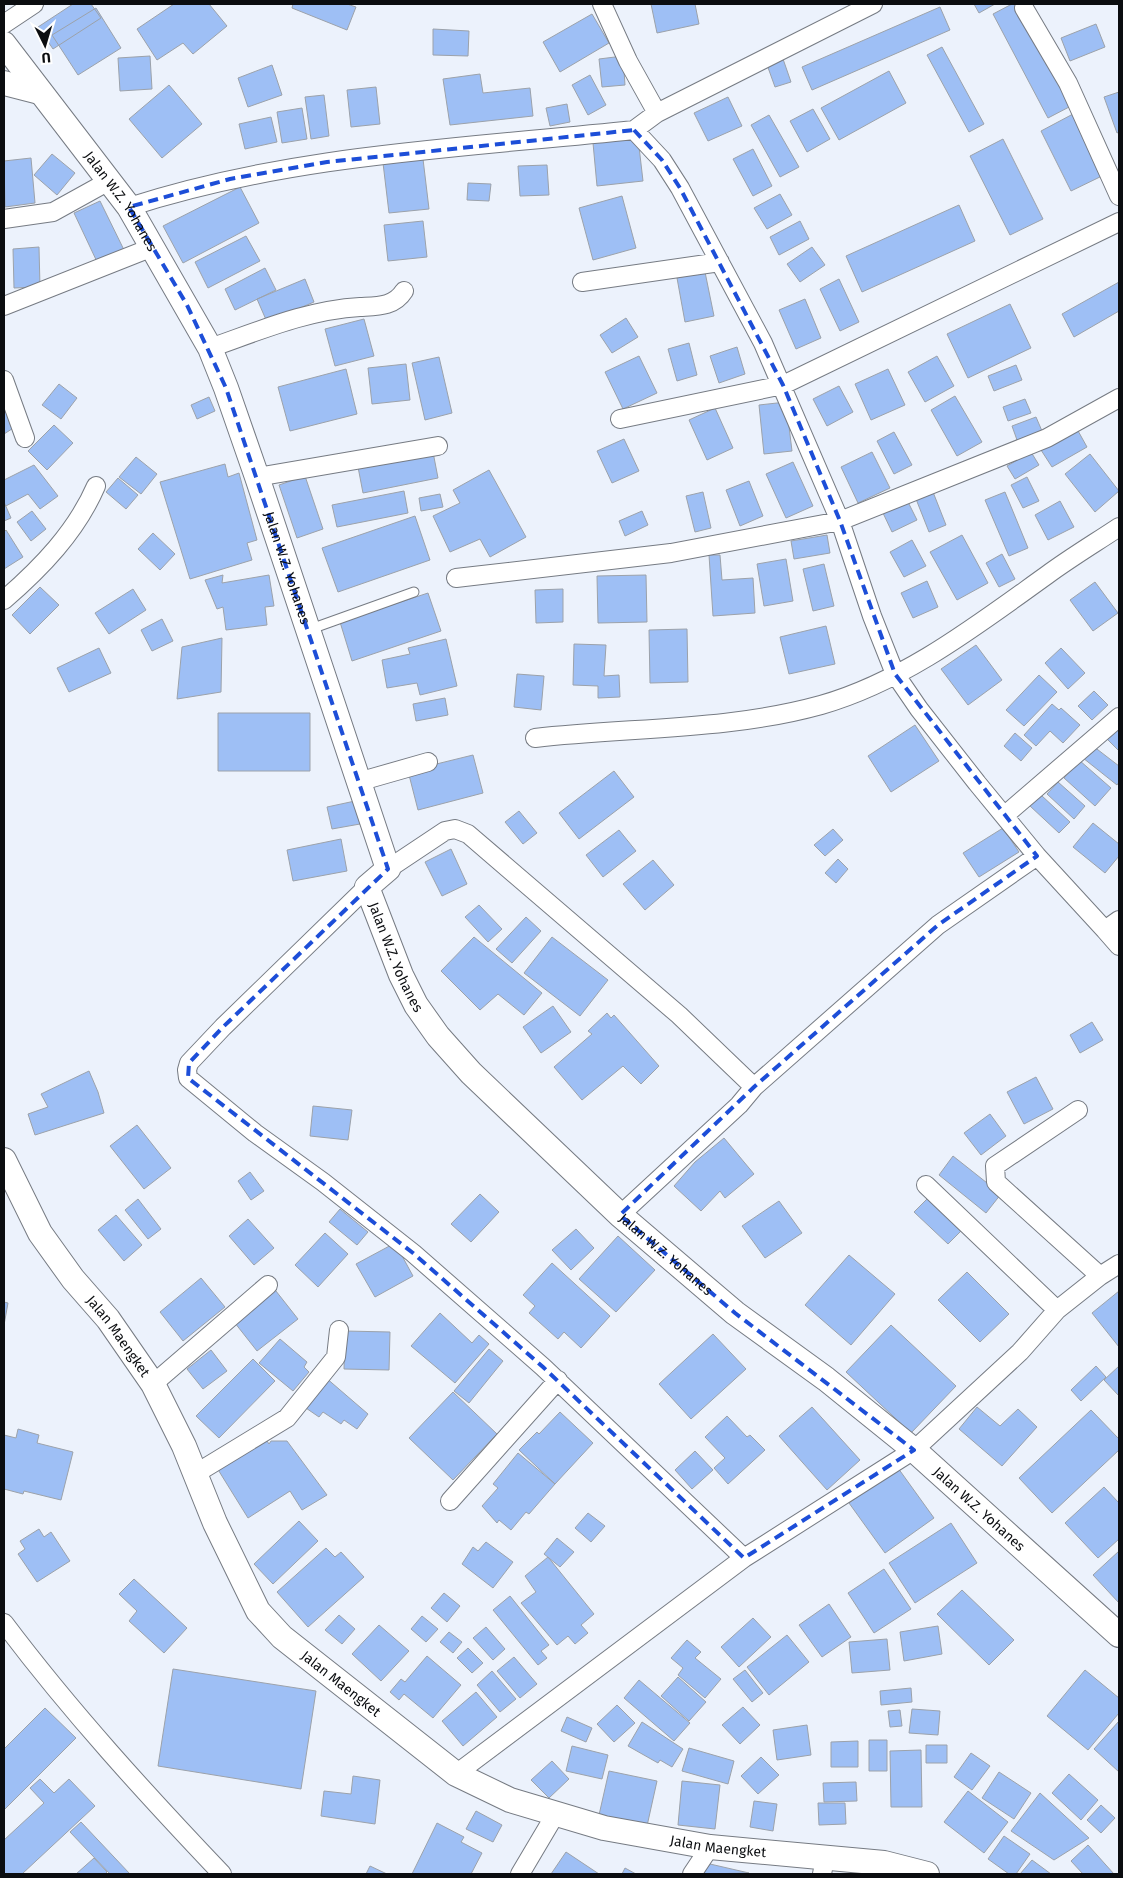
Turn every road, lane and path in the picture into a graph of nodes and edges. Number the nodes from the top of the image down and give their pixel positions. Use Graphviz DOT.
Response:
graph roads {
  1 [pos="34,4"];
  2 [pos="602,4"];
  3 [pos="873,4"];
  4 [pos="1024,8"];
  5 [pos="4,24"];
  6 [pos="4,44"];
  7 [pos="4,84"];
  8 [pos="39,92"];
  9 [pos="657,113"];
  10 [pos="634,130"];
  11 [pos="109,181"];
  12 [pos="1119,196"];
  13 [pos="129,207"];
  14 [pos="4,219"];
  15 [pos="1119,222"];
  16 [pos="153,247"];
  17 [pos="720,262"];
  18 [pos="582,282"];
  19 [pos="404,291"];
  20 [pos="4,306"];
  21 [pos="210,348"];
  22 [pos="4,380"];
  23 [pos="783,385"];
  24 [pos="1119,398"];
  25 [pos="620,419"];
  26 [pos="25,438"];
  27 [pos="438,446"];
  28 [pos="257,477"];
  29 [pos="96,486"];
  30 [pos="840,521"];
  31 [pos="1119,527"];
  32 [pos="456,578"];
  33 [pos="414,592"];
  34 [pos="4,600"];
  35 [pos="308,630"];
  36 [pos="895,674"];
  37 [pos="1119,717"];
  38 [pos="535,738"];
  39 [pos="428,762"];
  40 [pos="358,782"];
  41 [pos="1004,816"];
  42 [pos="1038,856"];
  43 [pos="388,869"];
  44 [pos="368,887"];
  45 [pos="1112,925"];
  46 [pos="1119,946"];
  47 [pos="754,1087"];
  48 [pos="1078,1110"];
  49 [pos="4,1160"];
  50 [pos="926,1186"];
  51 [pos="620,1215"];
  52 [pos="1119,1264"];
  53 [pos="1100,1276"];
  54 [pos="268,1285"];
  55 [pos="1057,1310"];
  56 [pos="339,1330"];
  57 [pos="558,1380"];
  58 [pos="153,1384"];
  59 [pos="914,1450"];
  60 [pos="195,1474"];
  61 [pos="450,1501"];
  62 [pos="744,1558"];
  63 [pos="4,1623"];
  64 [pos="1118,1632"];
  65 [pos="456,1774"];
  66 [pos="555,1815"];
  67 [pos="710,1847"];
  68 [pos="824,1866"];
  69 [pos="222,1874"];
  70 [pos="520,1874"];
  71 [pos="692,1874"];
  72 [pos="927,1874"];
  1 -- 5 [label="street"];
  2 -- 9 [label="street"];
  3 -- 9 [label="street"];
  4 -- 12 [label="street"];
  6 -- 8 [label="street, Jalan W.Z. Yohanes"];
  7 -- 8 [label="street"];
  8 -- 11 [label="street, Jalan W.Z. Yohanes"];
  9 -- 10 [label="street"];
  10 -- 13 [label="street"];
  10 -- 17 [label="street"];
  11 -- 13 [label="street, Jalan W.Z. Yohanes"];
  11 -- 14 [label="street"];
  13 -- 16 [label="street, Jalan W.Z. Yohanes"];
  15 -- 23 [label="street"];
  16 -- 20 [label="street"];
  16 -- 21 [label="street, Jalan W.Z. Yohanes"];
  17 -- 18 [label="street"];
  17 -- 23 [label="street"];
  19 -- 21 [label="street"];
  21 -- 28 [label="street, Jalan W.Z. Yohanes"];
  22 -- 26 [label="street"];
  23 -- 25 [label="street"];
  23 -- 30 [label="street"];
  24 -- 30 [label="street"];
  27 -- 28 [label="street"];
  28 -- 35 [label="street, Jalan W.Z. Yohanes"];
  29 -- 34 [label="street"];
  30 -- 32 [label="street"];
  30 -- 36 [label="street"];
  31 -- 36 [label="street"];
  33 -- 35 [label="lane"];
  35 -- 40 [label="street, Jalan W.Z. Yohanes"];
  36 -- 38 [label="street"];
  36 -- 41 [label="street"];
  37 -- 41 [label="street"];
  39 -- 40 [label="street"];
  40 -- 43 [label="street, Jalan W.Z. Yohanes"];
  41 -- 42 [label="street"];
  42 -- 45 [label="street"];
  42 -- 47 [label="street"];
  43 -- 44 [label="street, Jalan W.Z. Yohanes"];
  43 -- 47 [label="street"];
  44 -- 51 [label="street, Jalan W.Z. Yohanes"];
  44 -- 57 [label="street"];
  45 -- 46 [label="street"];
  47 -- 51 [label="street"];
  48 -- 53 [label="street"];
  49 -- 58 [label="street, Jalan Maengket"];
  50 -- 55 [label="street"];
  51 -- 59 [label="street, Jalan W.Z. Yohanes"];
  52 -- 53 [label="street"];
  53 -- 55 [label="street"];
  54 -- 58 [label="street"];
  55 -- 59 [label="street"];
  56 -- 60 [label="street"];
  57 -- 61 [label="street"];
  57 -- 62 [label="street"];
  58 -- 60 [label="street, Jalan Maengket"];
  59 -- 62 [label="street"];
  59 -- 64 [label="street, Jalan W.Z. Yohanes"];
  60 -- 65 [label="street, Jalan Maengket"];
  62 -- 65 [label="street"];
  63 -- 69 [label="street"];
  65 -- 66 [label="street, Jalan Maengket"];
  66 -- 67 [label="street, Jalan Maengket"];
  66 -- 70 [label="street"];
  67 -- 68 [label="street, Jalan Maengket"];
  67 -- 71 [label="street"];
  68 -- 72 [label="street, Jalan Maengket"];
}
